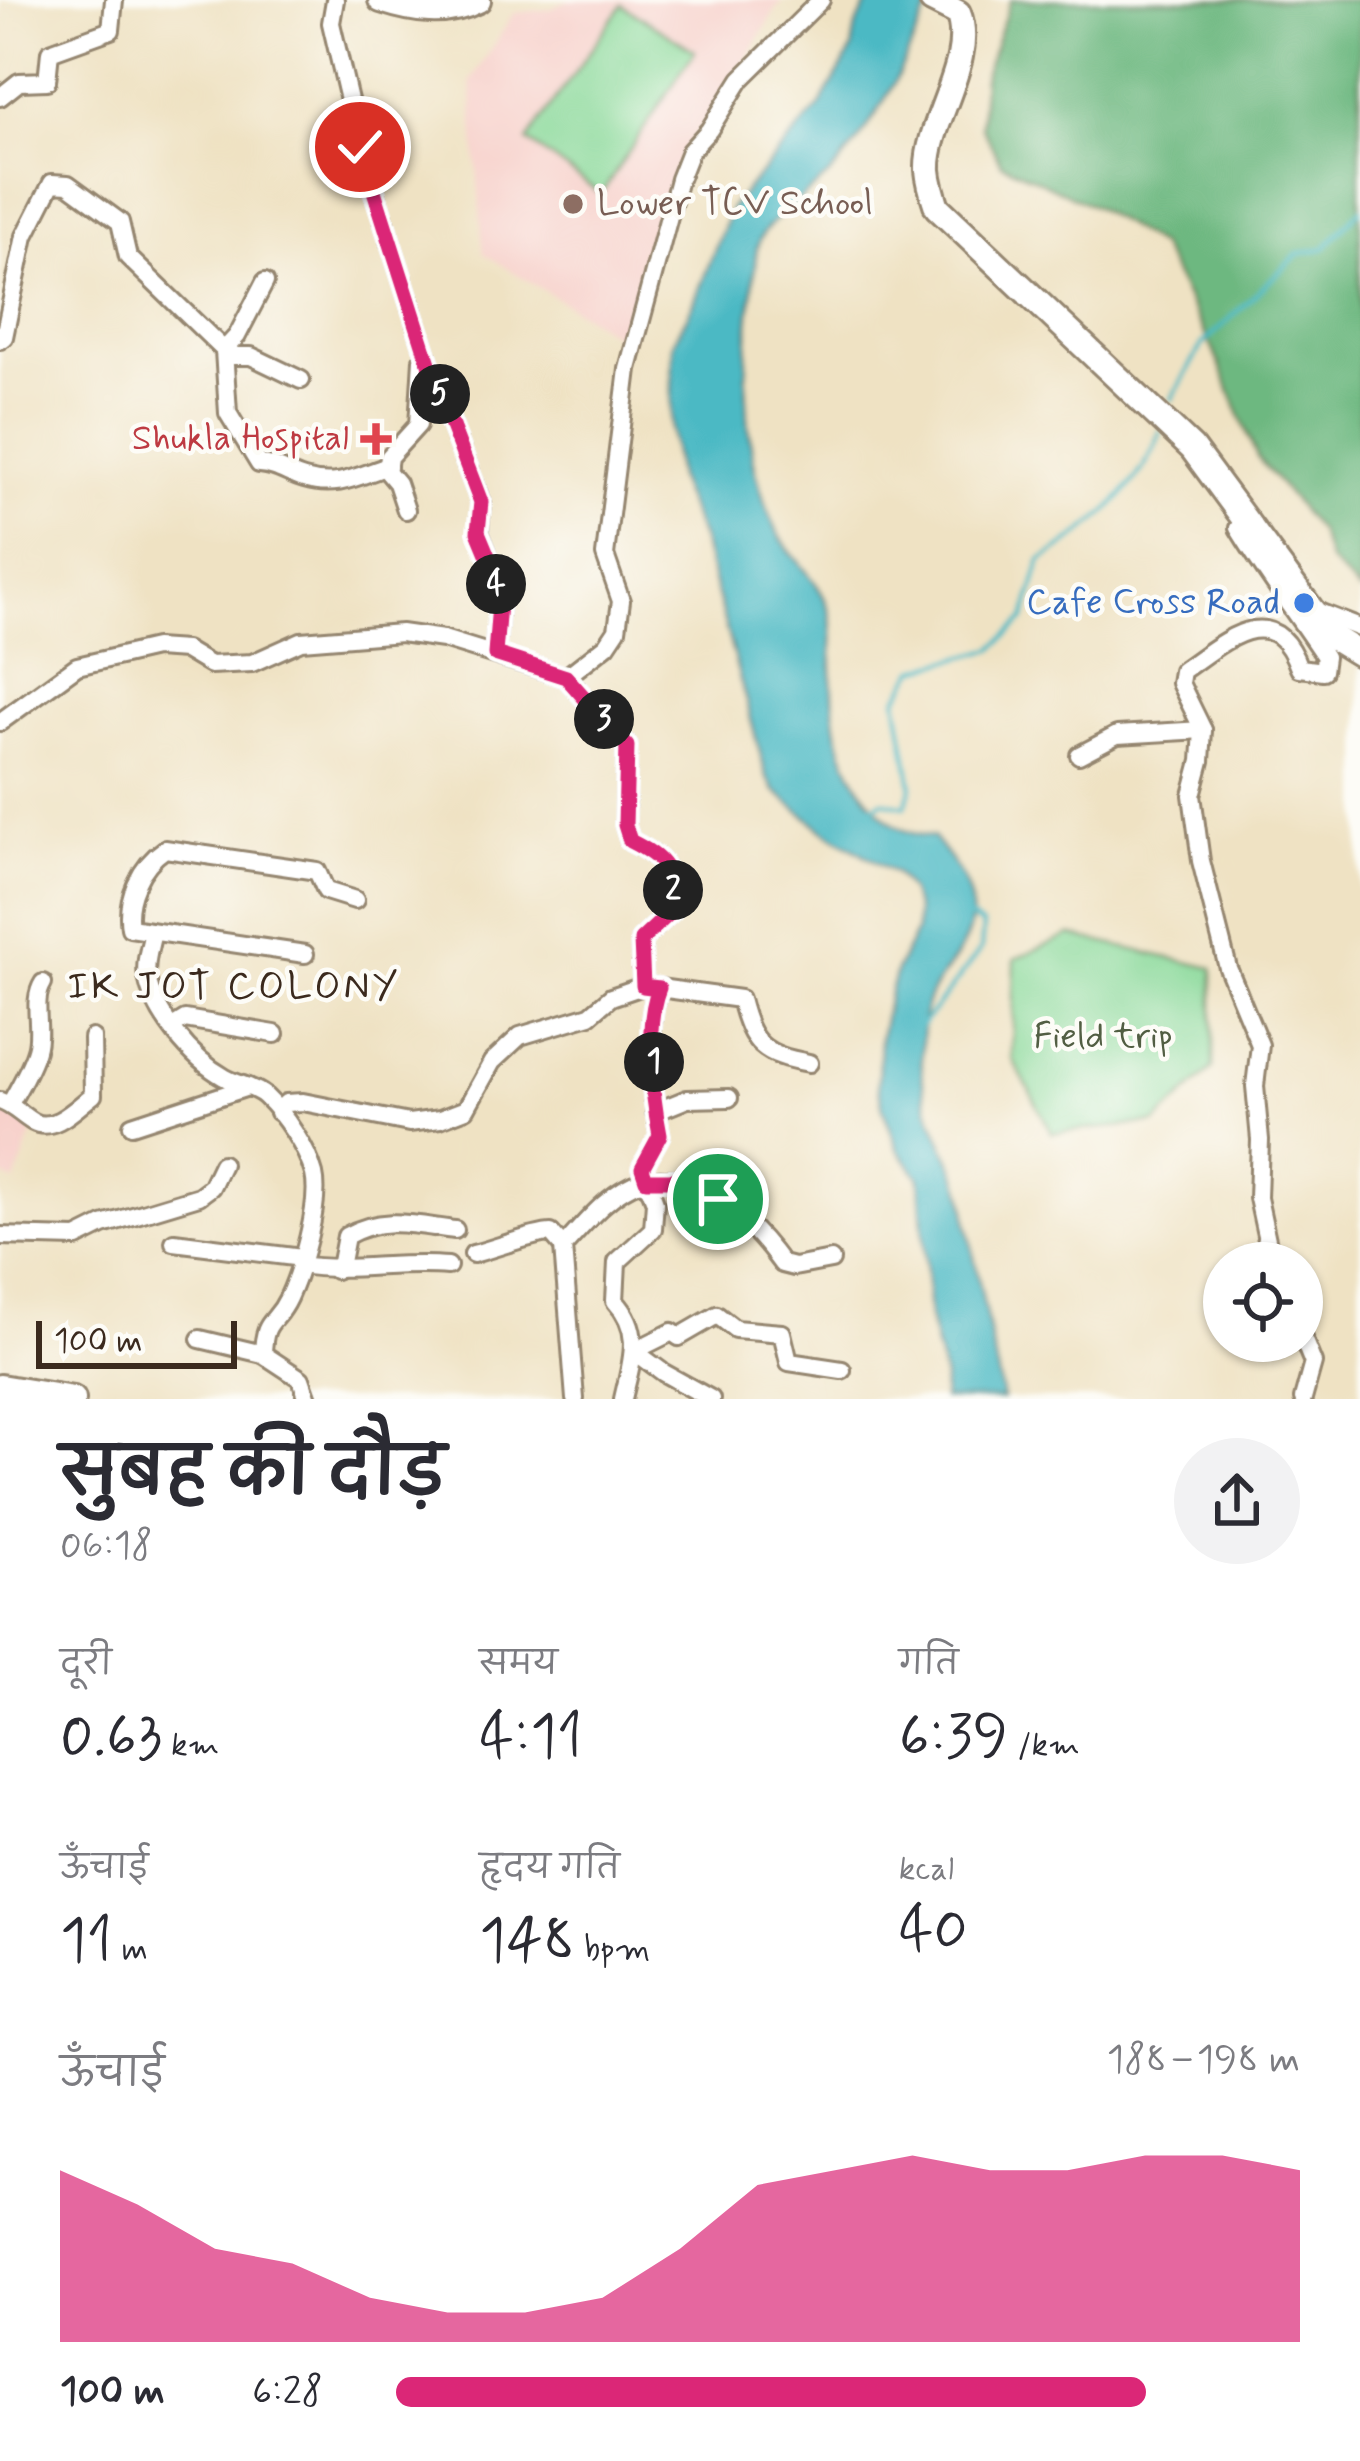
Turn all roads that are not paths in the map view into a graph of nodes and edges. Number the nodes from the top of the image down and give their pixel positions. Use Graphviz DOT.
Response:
graph roads {
  1 [pos="114,0"];
  2 [pos="335,0"];
  3 [pos="381,0"];
  4 [pos="478,0"];
  5 [pos="820,0"];
  6 [pos="932,0"];
  7 [pos="0,97"];
  8 [pos="266,282"];
  9 [pos="0,340"];
  10 [pos="422,341"];
  11 [pos="225,353"];
  12 [pos="302,380"];
  13 [pos="388,466"];
  14 [pos="1224,487"];
  15 [pos="406,510"];
  16 [pos="1310,608"];
  17 [pos="1360,628"];
  18 [pos="495,654"];
  19 [pos="1360,654"];
  20 [pos="566,677"];
  21 [pos="0,722"];
  22 [pos="1203,730"];
  23 [pos="1079,755"];
  24 [pos="355,900"];
  25 [pos="153,932"];
  26 [pos="305,954"];
  27 [pos="44,983"];
  28 [pos="651,987"];
  29 [pos="172,1027"];
  30 [pos="275,1034"];
  31 [pos="92,1038"];
  32 [pos="809,1064"];
  33 [pos="249,1086"];
  34 [pos="729,1098"];
  35 [pos="5,1102"];
  36 [pos="278,1112"];
  37 [pos="656,1112"];
  38 [pos="132,1125"];
  39 [pos="222,1165"];
  40 [pos="646,1180"];
  41 [pos="455,1231"];
  42 [pos="0,1236"];
  43 [pos="174,1242"];
  44 [pos="1267,1242"];
  45 [pos="563,1246"];
  46 [pos="473,1254"];
  47 [pos="831,1260"];
  48 [pos="301,1262"];
  49 [pos="448,1266"];
  50 [pos="334,1270"];
  51 [pos="200,1339"];
  52 [pos="634,1351"];
  53 [pos="263,1354"];
  54 [pos="1313,1362"];
  55 [pos="842,1370"];
  56 [pos="0,1387"];
  57 [pos="58,1397"];
  58 [pos="308,1399"];
  59 [pos="575,1399"];
  60 [pos="623,1399"];
  61 [pos="711,1399"];
  62 [pos="1304,1399"];
  1 -- 7 [label="street"];
  2 -- 10 [label="street"];
  3 -- 4 [label="street"];
  5 -- 20 [label="street"];
  6 -- 14 [label="street"];
  8 -- 11 [label="street"];
  9 -- 11 [label="street"];
  10 -- 13 [label="street"];
  10 -- 18 [label="street"];
  11 -- 12 [label="street"];
  11 -- 13 [label="street"];
  13 -- 15 [label="street"];
  14 -- 16 [label="street"];
  14 -- 22 [label="street"];
  16 -- 17 [label="street"];
  16 -- 19 [label="street"];
  18 -- 20 [label="street"];
  18 -- 21 [label="street"];
  20 -- 28 [label="street"];
  22 -- 23 [label="street"];
  22 -- 44 [label="street"];
  24 -- 25 [label="street"];
  25 -- 26 [label="street"];
  25 -- 29 [label="street"];
  27 -- 35 [label="street"];
  28 -- 32 [label="street"];
  28 -- 36 [label="street"];
  28 -- 37 [label="street"];
  29 -- 30 [label="street"];
  29 -- 33 [label="street"];
  31 -- 35 [label="street"];
  33 -- 36 [label="street"];
  33 -- 38 [label="street"];
  34 -- 37 [label="street"];
  36 -- 48 [label="street"];
  37 -- 40 [label="street"];
  39 -- 42 [label="street"];
  40 -- 45 [label="street"];
  40 -- 47 [label="street"];
  40 -- 52 [label="street"];
  41 -- 50 [label="street"];
  43 -- 48 [label="street"];
  45 -- 46 [label="street"];
  45 -- 59 [label="street"];
  48 -- 50 [label="street"];
  48 -- 53 [label="street"];
  49 -- 50 [label="street"];
  51 -- 53 [label="street"];
  52 -- 55 [label="street"];
  52 -- 60 [label="street"];
  52 -- 61 [label="street"];
  53 -- 58 [label="street"];
  54 -- 62 [label="street"];
  56 -- 57 [label="street"];
}
